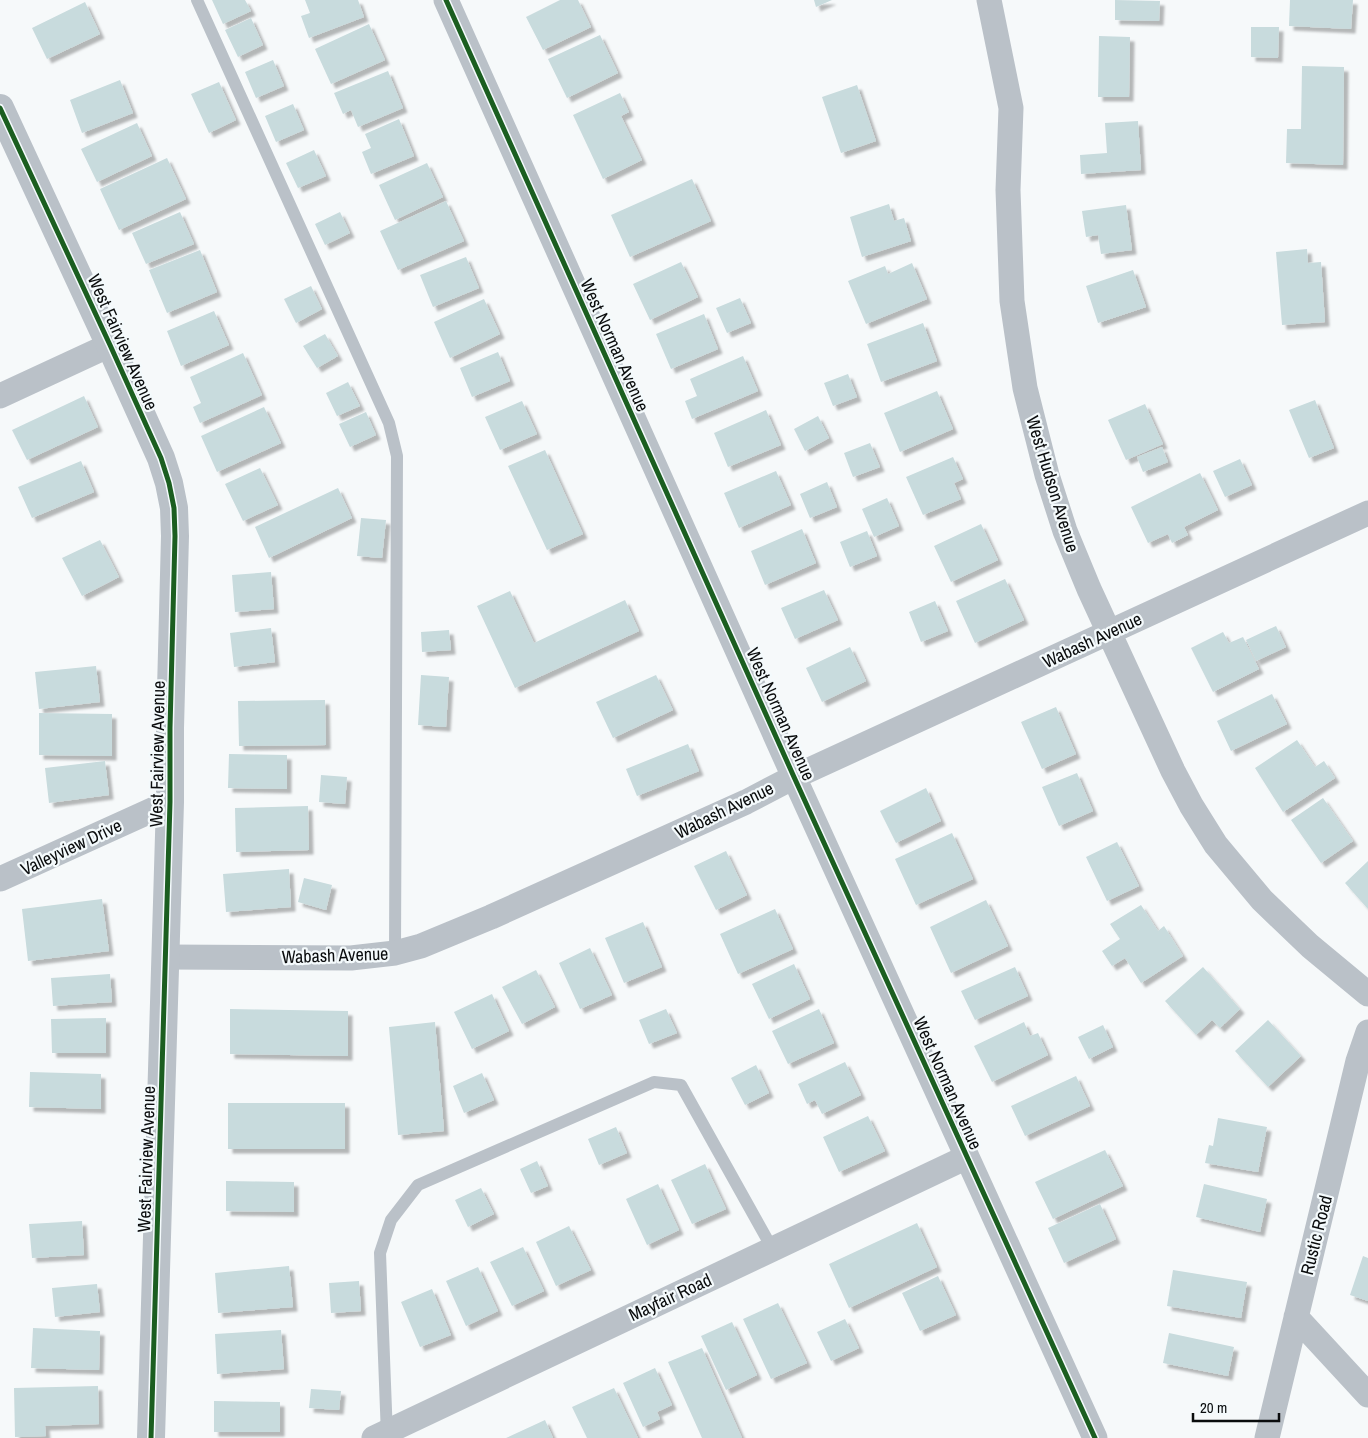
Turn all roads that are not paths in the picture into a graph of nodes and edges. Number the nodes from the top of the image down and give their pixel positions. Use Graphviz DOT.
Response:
graph roads {
  1 [pos="197,0"];
  2 [pos="446,0"];
  3 [pos="988,0"];
  4 [pos="0,108"];
  5 [pos="110,346"];
  6 [pos="0,396"];
  7 [pos="1368,513"];
  8 [pos="1109,632"];
  9 [pos="794,777"];
  10 [pos="170,802"];
  11 [pos="0,880"];
  12 [pos="395,953"];
  13 [pos="166,956"];
  14 [pos="1368,994"];
  15 [pos="1368,1032"];
  16 [pos="967,1157"];
  17 [pos="772,1248"];
  18 [pos="1296,1317"];
  19 [pos="1368,1395"];
  20 [pos="383,1436"];
  21 [pos="151,1438"];
  22 [pos="1095,1438"];
  23 [pos="1267,1438"];
  1 -- 12 [label="lane"];
  2 -- 9 [label="street, West Norman Avenue"];
  3 -- 8 [label="street, West Hudson Avenue"];
  4 -- 5 [label="street, West Fairview Avenue"];
  5 -- 6 [label="street"];
  5 -- 10 [label="street, West Fairview Avenue"];
  7 -- 8 [label="street, Wabash Avenue"];
  8 -- 9 [label="street, Wabash Avenue"];
  8 -- 14 [label="street, West Hudson Avenue"];
  9 -- 12 [label="street, Wabash Avenue"];
  9 -- 16 [label="street, West Norman Avenue"];
  10 -- 11 [label="street, Valleyview Drive"];
  10 -- 13 [label="street, West Fairview Avenue"];
  12 -- 13 [label="street, Wabash Avenue"];
  13 -- 21 [label="street, West Fairview Avenue"];
  15 -- 18 [label="street, Rustic Road"];
  16 -- 17 [label="street, Mayfair Road"];
  16 -- 22 [label="street, West Norman Avenue"];
  17 -- 20 [label="street, Mayfair Road"];
  17 -- 20 [label="lane"];
  18 -- 19 [label="street"];
  18 -- 23 [label="street, Rustic Road"];
}
